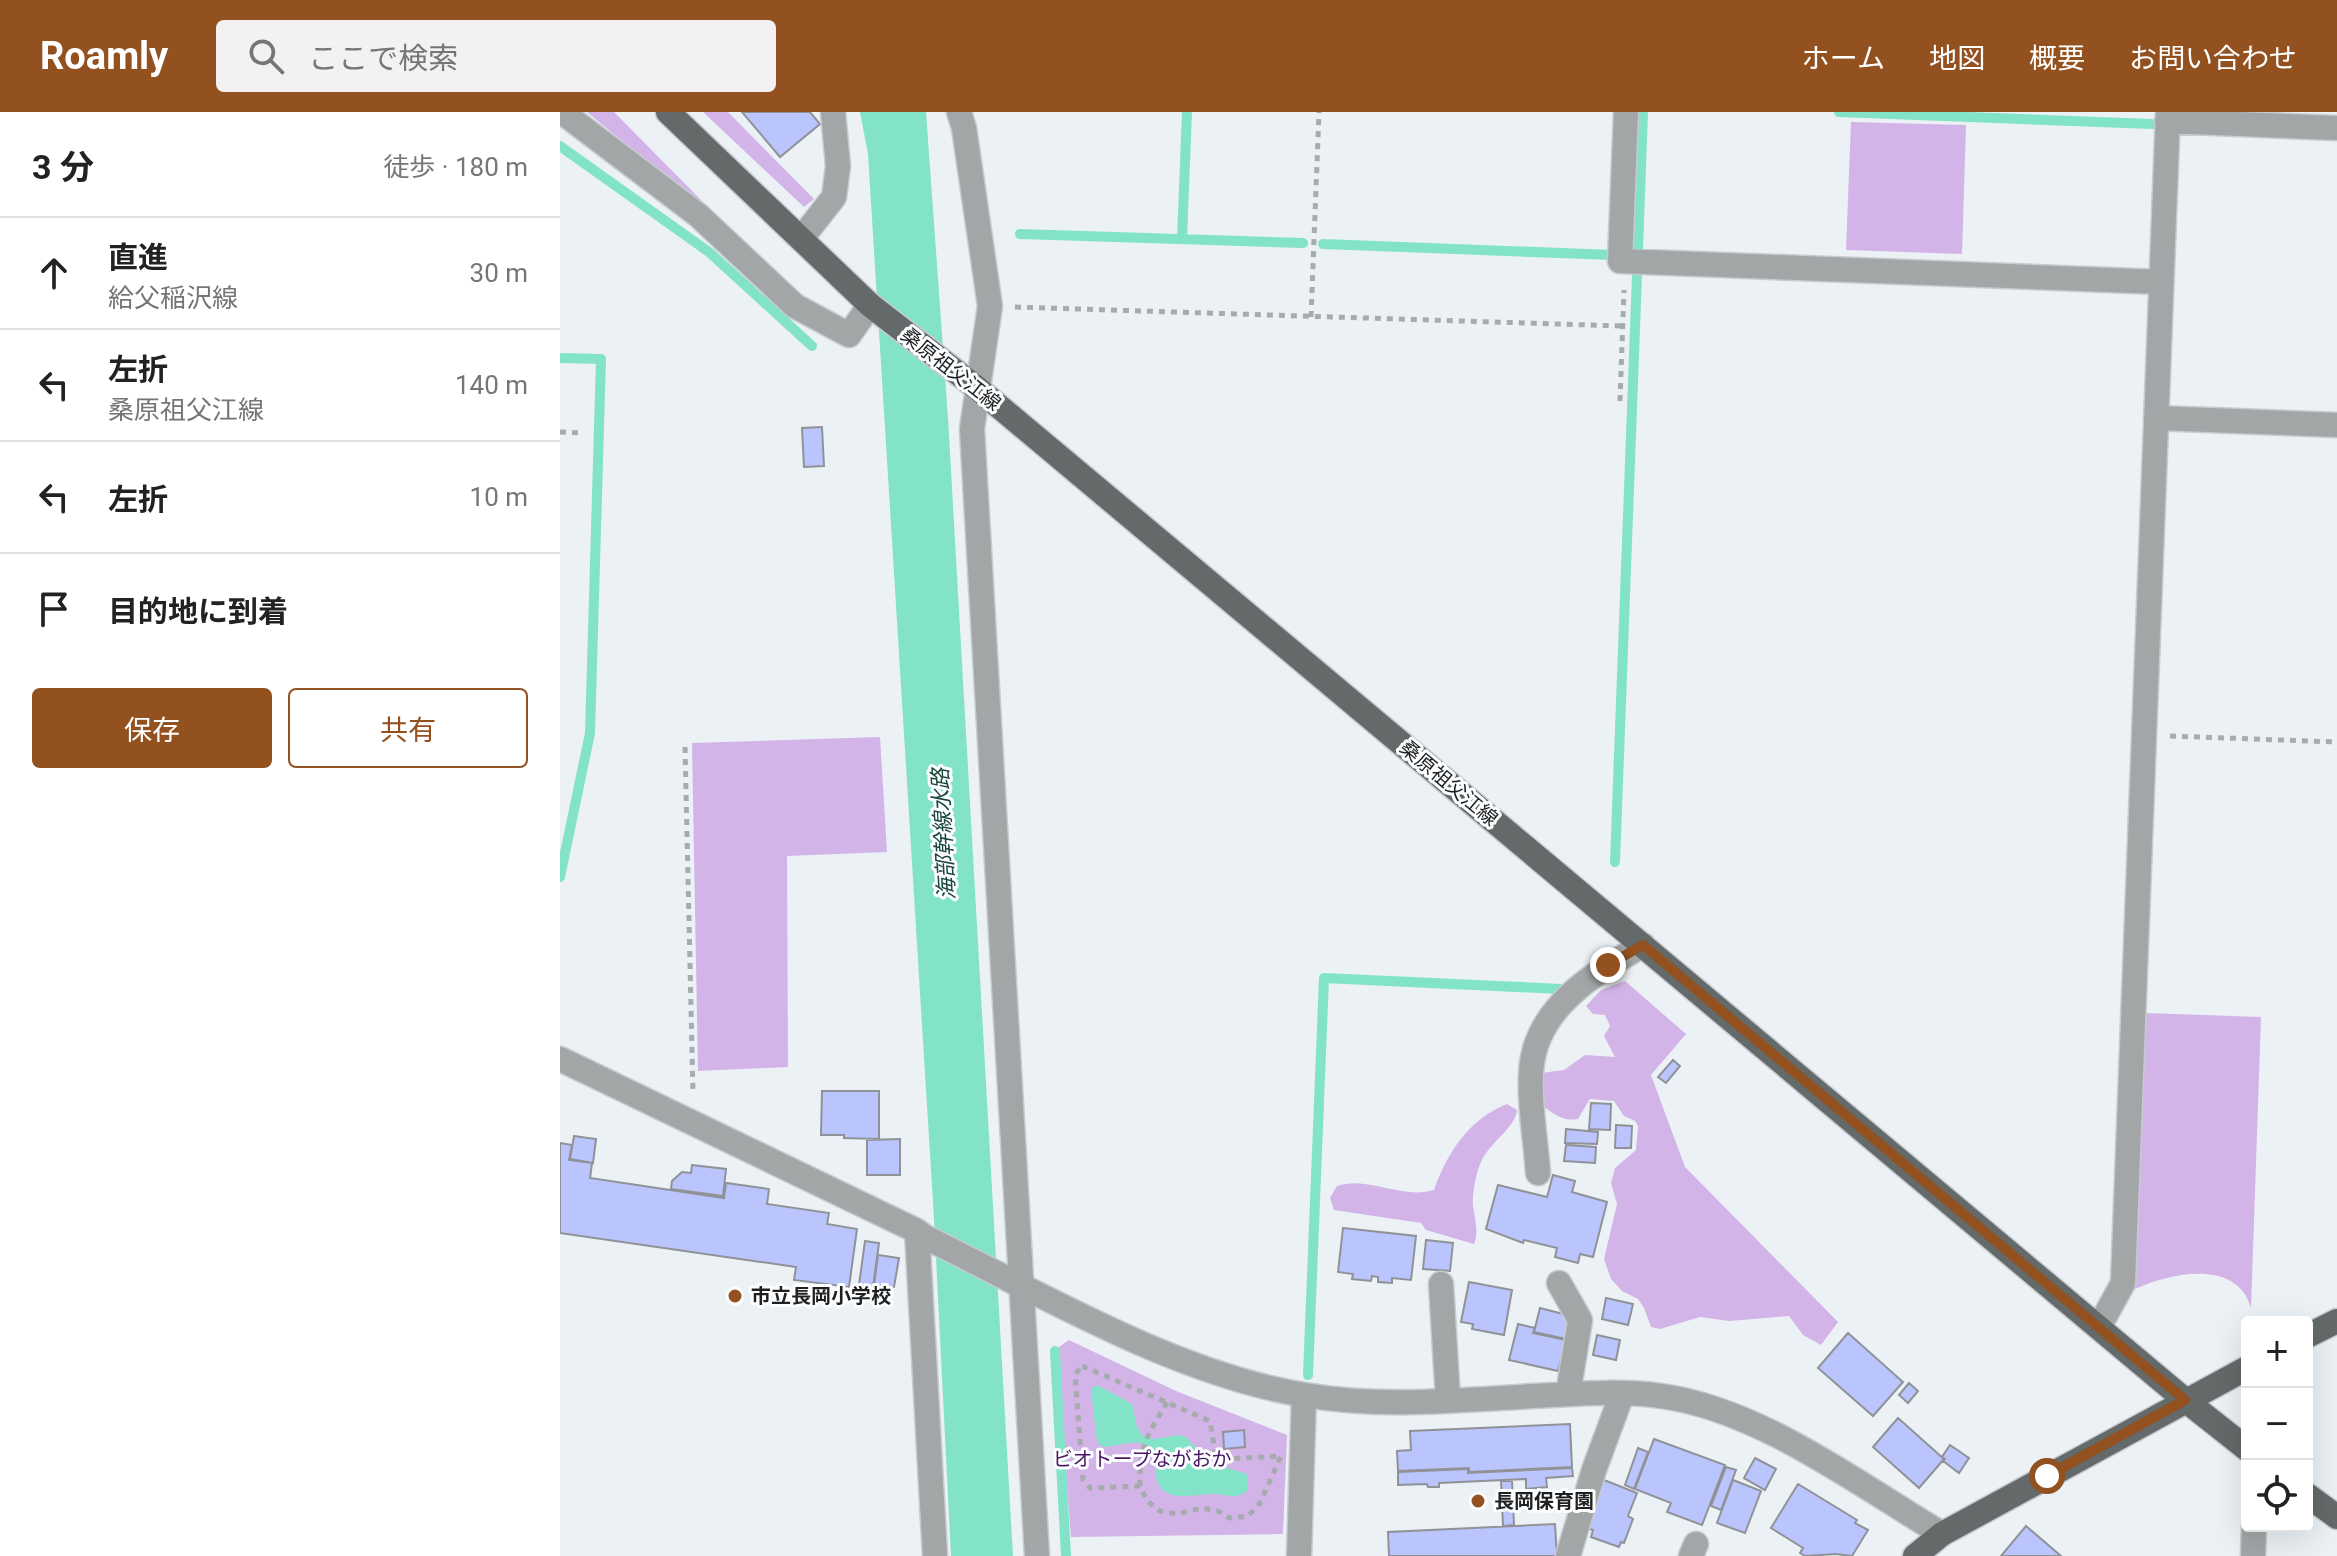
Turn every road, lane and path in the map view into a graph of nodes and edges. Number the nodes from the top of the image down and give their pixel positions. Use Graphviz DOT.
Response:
graph roads {
  1 [pos="562,112"];
  2 [pos="668,112"];
  3 [pos="833,112"];
  4 [pos="959,112"];
  5 [pos="1319,112"];
  6 [pos="1626,112"];
  7 [pos="2168,117"];
  8 [pos="2337,128"];
  9 [pos="801,239"];
  10 [pos="1625,261"];
  11 [pos="2161,282"];
  12 [pos="870,305"];
  13 [pos="990,306"];
  14 [pos="1311,317"];
  15 [pos="1622,326"];
  16 [pos="977,388"];
  17 [pos="1620,401"];
  18 [pos="2156,418"];
  19 [pos="2337,425"];
  20 [pos="560,432"];
  21 [pos="584,433"];
  22 [pos="2144,735"];
  23 [pos="2337,742"];
  24 [pos="685,747"];
  25 [pos="1643,945"];
  26 [pos="560,1059"];
  27 [pos="694,1124"];
  28 [pos="1538,1173"];
  29 [pos="921,1234"];
  30 [pos="1012,1279"];
  31 [pos="1559,1283"];
  32 [pos="1441,1284"];
  33 [pos="2099,1327"];
  34 [pos="2241,1371"];
  35 [pos="1568,1394"];
  36 [pos="1622,1394"];
  37 [pos="1304,1395"];
  38 [pos="1448,1400"];
  39 [pos="2185,1400"];
  40 [pos="1168,1401"];
  41 [pos="2241,1444"];
  42 [pos="1140,1486"];
  43 [pos="2313,1499"];
  44 [pos="2337,1517"];
  45 [pos="2254,1532"];
  46 [pos="1942,1534"];
  47 [pos="935,1556"];
  48 [pos="1037,1556"];
  49 [pos="1299,1556"];
  50 [pos="1568,1556"];
  51 [pos="1915,1556"];
  52 [pos="2253,1556"];
  1 -- 12 [label="street"];
  2 -- 9 [label="main road, 桑原祖父江線"];
  3 -- 9 [label="street"];
  4 -- 13 [label="street"];
  5 -- 14 [label="path"];
  6 -- 10 [label="street"];
  7 -- 8 [label="street"];
  7 -- 11 [label="street"];
  9 -- 12 [label="main road, 桑原祖父江線"];
  10 -- 11 [label="street"];
  10 -- 15 [label="path"];
  11 -- 18 [label="street"];
  12 -- 16 [label="main road, 桑原祖父江線"];
  13 -- 14 [label="path"];
  13 -- 16 [label="street"];
  14 -- 15 [label="path"];
  15 -- 17 [label="path"];
  16 -- 25 [label="main road, 桑原祖父江線"];
  16 -- 30 [label="street"];
  18 -- 19 [label="street"];
  18 -- 22 [label="street"];
  20 -- 21 [label="path"];
  22 -- 23 [label="path"];
  22 -- 33 [label="street"];
  24 -- 27 [label="path"];
  25 -- 28 [label="street"];
  25 -- 33 [label="main road, 桑原祖父江線"];
  26 -- 27 [label="street"];
  27 -- 29 [label="street"];
  29 -- 30 [label="street"];
  29 -- 47 [label="street"];
  30 -- 37 [label="street"];
  30 -- 48 [label="street"];
  31 -- 35 [label="street"];
  32 -- 38 [label="street"];
  33 -- 39 [label="main road, 桑原祖父江線"];
  34 -- 39 [label="main road"];
  35 -- 36 [label="street"];
  35 -- 38 [label="street"];
  36 -- 46 [label="street"];
  36 -- 50 [label="street"];
  37 -- 38 [label="street"];
  37 -- 49 [label="street"];
  39 -- 41 [label="main road, 桑原祖父江線"];
  39 -- 46 [label="main road"];
  40 -- 42 [label="path"];
  40 -- 42 [label="path"];
  40 -- 42 [label="path"];
  43 -- 44 [label="main road"];
  45 -- 52 [label="street"];
  46 -- 51 [label="main road"];
}
